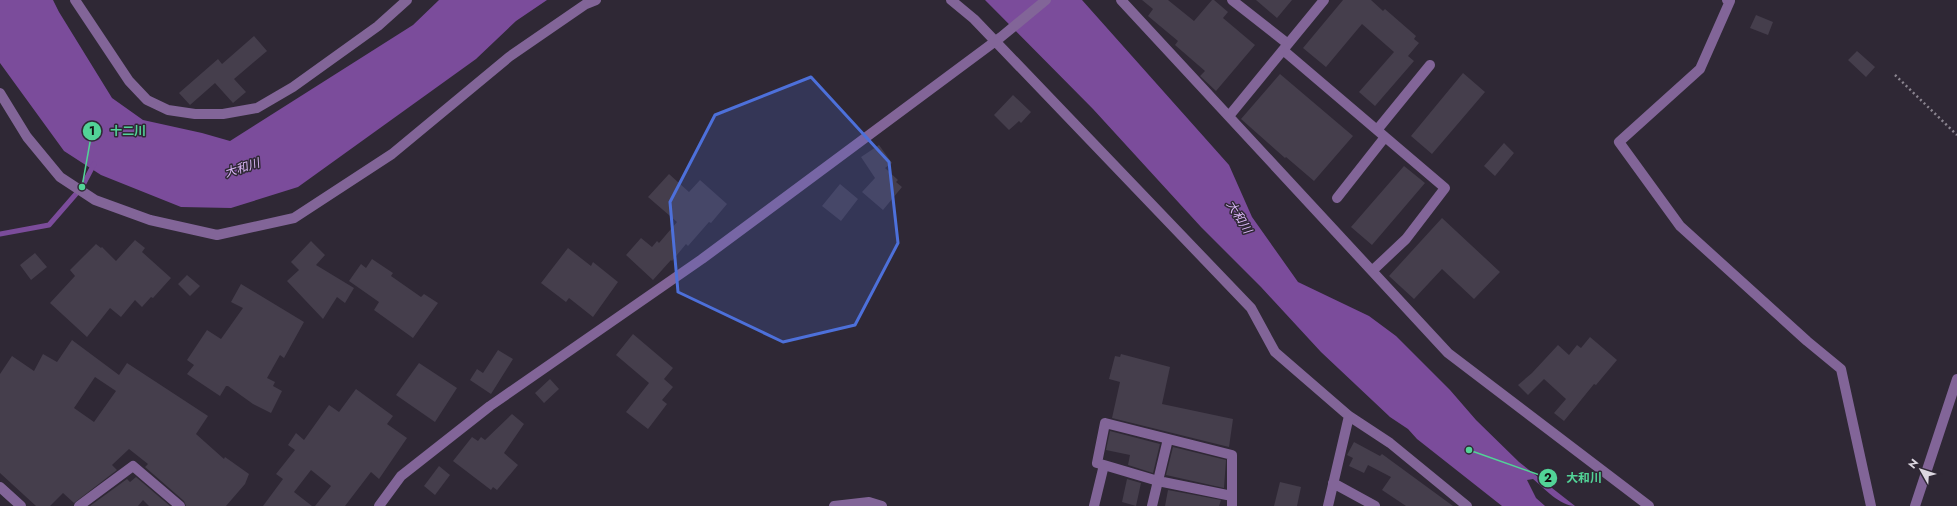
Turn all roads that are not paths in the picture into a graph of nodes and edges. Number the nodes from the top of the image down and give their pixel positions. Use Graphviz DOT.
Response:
graph roads {
  1 [pos="75,0"];
  2 [pos="407,0"];
  3 [pos="596,0"];
  4 [pos="952,0"];
  5 [pos="1046,0"];
  6 [pos="1121,0"];
  7 [pos="1232,0"];
  8 [pos="1324,0"];
  9 [pos="1727,0"];
  10 [pos="998,39"];
  11 [pos="1286,47"];
  12 [pos="1430,65"];
  13 [pos="0,93"];
  14 [pos="1229,116"];
  15 [pos="1381,133"];
  16 [pos="1337,198"];
  17 [pos="1372,271"];
  18 [pos="1957,379"];
  19 [pos="1349,416"];
  20 [pos="1168,439"];
  21 [pos="1104,465"];
  22 [pos="1158,481"];
  23 [pos="1333,483"];
  24 [pos="0,487"];
  25 [pos="1232,501"];
  26 [pos="21,506"];
  27 [pos="79,506"];
  28 [pos="180,506"];
  29 [pos="379,506"];
  30 [pos="834,506"];
  31 [pos="882,506"];
  32 [pos="1096,506"];
  33 [pos="1152,506"];
  34 [pos="1328,506"];
  35 [pos="1375,506"];
  36 [pos="1467,506"];
  37 [pos="1649,506"];
  38 [pos="1871,506"];
  39 [pos="1915,506"];
  1 -- 2 [label="street"];
  3 -- 13 [label="street"];
  4 -- 10 [label="street"];
  5 -- 10 [label="street"];
  6 -- 14 [label="street"];
  7 -- 11 [label="street"];
  8 -- 11 [label="street"];
  9 -- 38 [label="street"];
  10 -- 19 [label="street"];
  10 -- 29 [label="street"];
  11 -- 14 [label="street"];
  11 -- 15 [label="street"];
  12 -- 15 [label="street"];
  14 -- 17 [label="street"];
  15 -- 16 [label="street"];
  15 -- 17 [label="street"];
  17 -- 37 [label="street"];
  18 -- 39 [label="street"];
  19 -- 23 [label="street"];
  19 -- 36 [label="street"];
  20 -- 21 [label="street"];
  20 -- 22 [label="street"];
  20 -- 25 [label="street"];
  21 -- 22 [label="street"];
  21 -- 32 [label="street"];
  22 -- 25 [label="street"];
  22 -- 33 [label="street"];
  23 -- 34 [label="street"];
  23 -- 35 [label="street"];
  24 -- 26 [label="street"];
  27 -- 28 [label="street"];
  30 -- 31 [label="street"];
}
